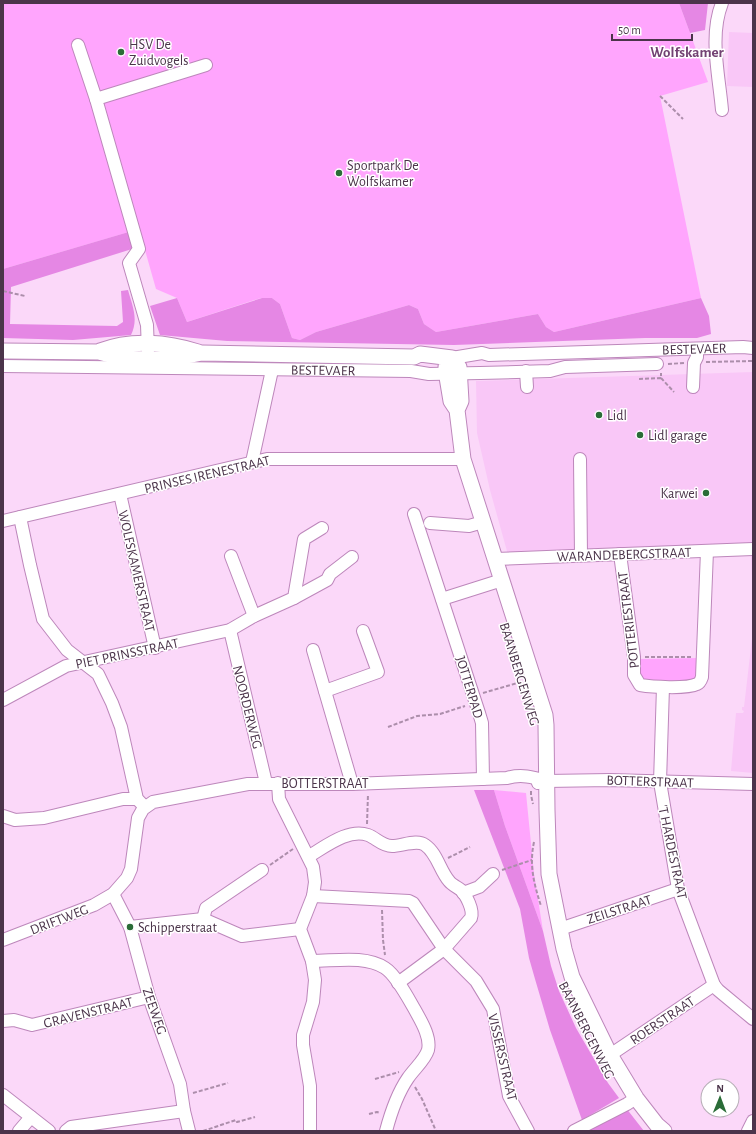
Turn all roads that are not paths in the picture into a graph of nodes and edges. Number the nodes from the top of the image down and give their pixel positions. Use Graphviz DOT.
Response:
graph roads {
  1 [pos="722,3"];
  2 [pos="78,44"];
  3 [pos="206,65"];
  4 [pos="96,99"];
  5 [pos="722,110"];
  6 [pos="750,346"];
  7 [pos="697,349"];
  8 [pos="646,350"];
  9 [pos="3,351"];
  10 [pos="148,351"];
  11 [pos="657,364"];
  12 [pos="643,365"];
  13 [pos="3,366"];
  14 [pos="453,368"];
  15 [pos="272,370"];
  16 [pos="526,371"];
  17 [pos="527,387"];
  18 [pos="693,387"];
  19 [pos="463,459"];
  20 [pos="580,459"];
  21 [pos="252,462"];
  22 [pos="120,494"];
  23 [pos="414,514"];
  24 [pos="20,517"];
  25 [pos="3,521"];
  26 [pos="430,523"];
  27 [pos="322,528"];
  28 [pos="488,528"];
  29 [pos="753,549"];
  30 [pos="707,551"];
  31 [pos="620,554"];
  32 [pos="581,555"];
  33 [pos="231,556"];
  34 [pos="352,557"];
  35 [pos="495,559"];
  36 [pos="502,580"];
  37 [pos="294,598"];
  38 [pos="442,599"];
  39 [pos="254,616"];
  40 [pos="230,630"];
  41 [pos="363,630"];
  42 [pos="155,648"];
  43 [pos="313,650"];
  44 [pos="84,662"];
  45 [pos="663,687"];
  46 [pos="325,691"];
  47 [pos="3,700"];
  48 [pos="507,778"];
  49 [pos="483,779"];
  50 [pos="546,781"];
  51 [pos="660,782"];
  52 [pos="272,783"];
  53 [pos="352,784"];
  54 [pos="753,784"];
  55 [pos="141,803"];
  56 [pos="3,816"];
  57 [pos="309,856"];
  58 [pos="262,870"];
  59 [pos="493,874"];
  60 [pos="678,889"];
  61 [pos="463,893"];
  62 [pos="114,894"];
  63 [pos="313,896"];
  64 [pos="203,919"];
  65 [pos="130,927"];
  66 [pos="300,929"];
  67 [pos="560,929"];
  68 [pos="3,940"];
  69 [pos="444,949"];
  70 [pos="312,961"];
  71 [pos="398,983"];
  72 [pos="714,985"];
  73 [pos="149,997"];
  74 [pos="753,1019"];
  75 [pos="3,1021"];
  76 [pos="610,1055"];
  77 [pos="3,1095"];
  78 [pos="636,1098"];
  79 [pos="184,1111"];
  80 [pos="31,1116"];
  81 [pos="753,1121"];
  82 [pos="19,1131"];
  83 [pos="49,1131"];
  84 [pos="66,1131"];
  85 [pos="189,1131"];
  86 [pos="310,1131"];
  87 [pos="386,1131"];
  88 [pos="528,1131"];
  89 [pos="574,1131"];
  90 [pos="664,1131"];
  91 [pos="748,1131"];
  1 -- 5 [label="street"];
  2 -- 4 [label="street"];
  3 -- 4 [label="street"];
  4 -- 10 [label="street"];
  6 -- 7 [label="street, BESTEVAER"];
  7 -- 8 [label="street, BESTEVAER"];
  7 -- 18 [label="street"];
  8 -- 12 [label="street, BESTEVAER"];
  8 -- 14 [label="street, BESTEVAER"];
  9 -- 10 [label="main road, BESTEVAER"];
  10 -- 14 [label="main road, BESTEVAER"];
  11 -- 12 [label="street, BESTEVAER"];
  12 -- 16 [label="street, BESTEVAER"];
  13 -- 15 [label="street, BESTEVAER"];
  14 -- 15 [label="street, BESTEVAER"];
  14 -- 16 [label="street, BESTEVAER"];
  14 -- 19 [label="main road, BAANBERGENWEG"];
  15 -- 21 [label="street"];
  16 -- 17 [label="street"];
  19 -- 21 [label="street, PRINSES IRENESTRAAT"];
  19 -- 28 [label="main road, BAANBERGENWEG"];
  20 -- 32 [label="street"];
  21 -- 22 [label="street, PRINSES IRENESTRAAT"];
  22 -- 24 [label="street, PRINSES IRENESTRAAT"];
  22 -- 42 [label="street, WOLFSKAMERSTRAAT"];
  23 -- 38 [label="street, JOTTERPAD"];
  24 -- 25 [label="street, PRINSES IRENESTRAAT"];
  24 -- 44 [label="street"];
  26 -- 28 [label="street"];
  27 -- 37 [label="street"];
  28 -- 35 [label="main road, BAANBERGENWEG"];
  29 -- 30 [label="street, WARANDEBERGSTRAAT"];
  30 -- 31 [label="street, WARANDEBERGSTRAAT"];
  30 -- 45 [label="street"];
  31 -- 32 [label="street, WARANDEBERGSTRAAT"];
  31 -- 45 [label="street, POTTERIESTRAAT"];
  32 -- 35 [label="street, WARANDEBERGSTRAAT"];
  33 -- 39 [label="street"];
  34 -- 37 [label="street, PIET PRINSSTRAAT"];
  35 -- 36 [label="main road, BAANBERGENWEG"];
  36 -- 38 [label="street"];
  36 -- 50 [label="main road, BAANBERGENWEG"];
  37 -- 39 [label="street, PIET PRINSSTRAAT"];
  38 -- 49 [label="street, JOTTERPAD"];
  39 -- 40 [label="street, PIET PRINSSTRAAT"];
  40 -- 42 [label="street, PIET PRINSSTRAAT"];
  40 -- 52 [label="street, NOORDERWEG"];
  41 -- 46 [label="street"];
  42 -- 44 [label="street, PIET PRINSSTRAAT"];
  43 -- 46 [label="street"];
  44 -- 47 [label="street, PIET PRINSSTRAAT"];
  44 -- 55 [label="street"];
  45 -- 51 [label="street, 'T HARDESTRAAT"];
  46 -- 53 [label="street"];
  48 -- 49 [label="street, BOTTERSTRAAT"];
  48 -- 50 [label="street, BOTTERSTRAAT"];
  48 -- 50 [label="street, BOTTERSTRAAT"];
  49 -- 53 [label="street, BOTTERSTRAAT"];
  50 -- 51 [label="street, BOTTERSTRAAT"];
  50 -- 67 [label="main road, BAANBERGENWEG"];
  51 -- 54 [label="street, BOTTERSTRAAT"];
  51 -- 60 [label="street, 'T HARDESTRAAT"];
  52 -- 53 [label="street, BOTTERSTRAAT"];
  52 -- 55 [label="street, BOTTERSTRAAT"];
  52 -- 57 [label="street, NOORDERWEG"];
  55 -- 56 [label="street, BOTTERSTRAAT"];
  55 -- 62 [label="street"];
  57 -- 61 [label="street"];
  57 -- 63 [label="street, NOORDERWEG"];
  58 -- 64 [label="street"];
  59 -- 61 [label="street"];
  60 -- 67 [label="street, ZEILSTRAAT"];
  60 -- 72 [label="street, 'T HARDESTRAAT"];
  61 -- 69 [label="street"];
  62 -- 65 [label="street, ZEEWEG"];
  62 -- 68 [label="street, DRIFTWEG"];
  63 -- 66 [label="street, NOORDERWEG"];
  63 -- 69 [label="street, VISSERSSTRAAT"];
  64 -- 65 [label="street"];
  64 -- 66 [label="street"];
  65 -- 73 [label="street, ZEEWEG"];
  66 -- 70 [label="street"];
  67 -- 76 [label="main road, BAANBERGENWEG"];
  69 -- 71 [label="street"];
  69 -- 88 [label="street, VISSERSSTRAAT"];
  70 -- 71 [label="street"];
  70 -- 86 [label="street"];
  71 -- 87 [label="street"];
  72 -- 74 [label="street, 'T HARDESTRAAT"];
  72 -- 76 [label="street, ROERSTRAAT"];
  73 -- 75 [label="street, GRAVENSTRAAT"];
  73 -- 79 [label="street, ZEEWEG"];
  76 -- 78 [label="main road, BAANBERGENWEG"];
  77 -- 80 [label="street"];
  78 -- 89 [label="street"];
  78 -- 90 [label="main road, BAANBERGENWEG"];
  79 -- 84 [label="street"];
  79 -- 85 [label="street, ZEEWEG"];
  80 -- 82 [label="street"];
  80 -- 83 [label="street"];
  81 -- 91 [label="street"];
}
